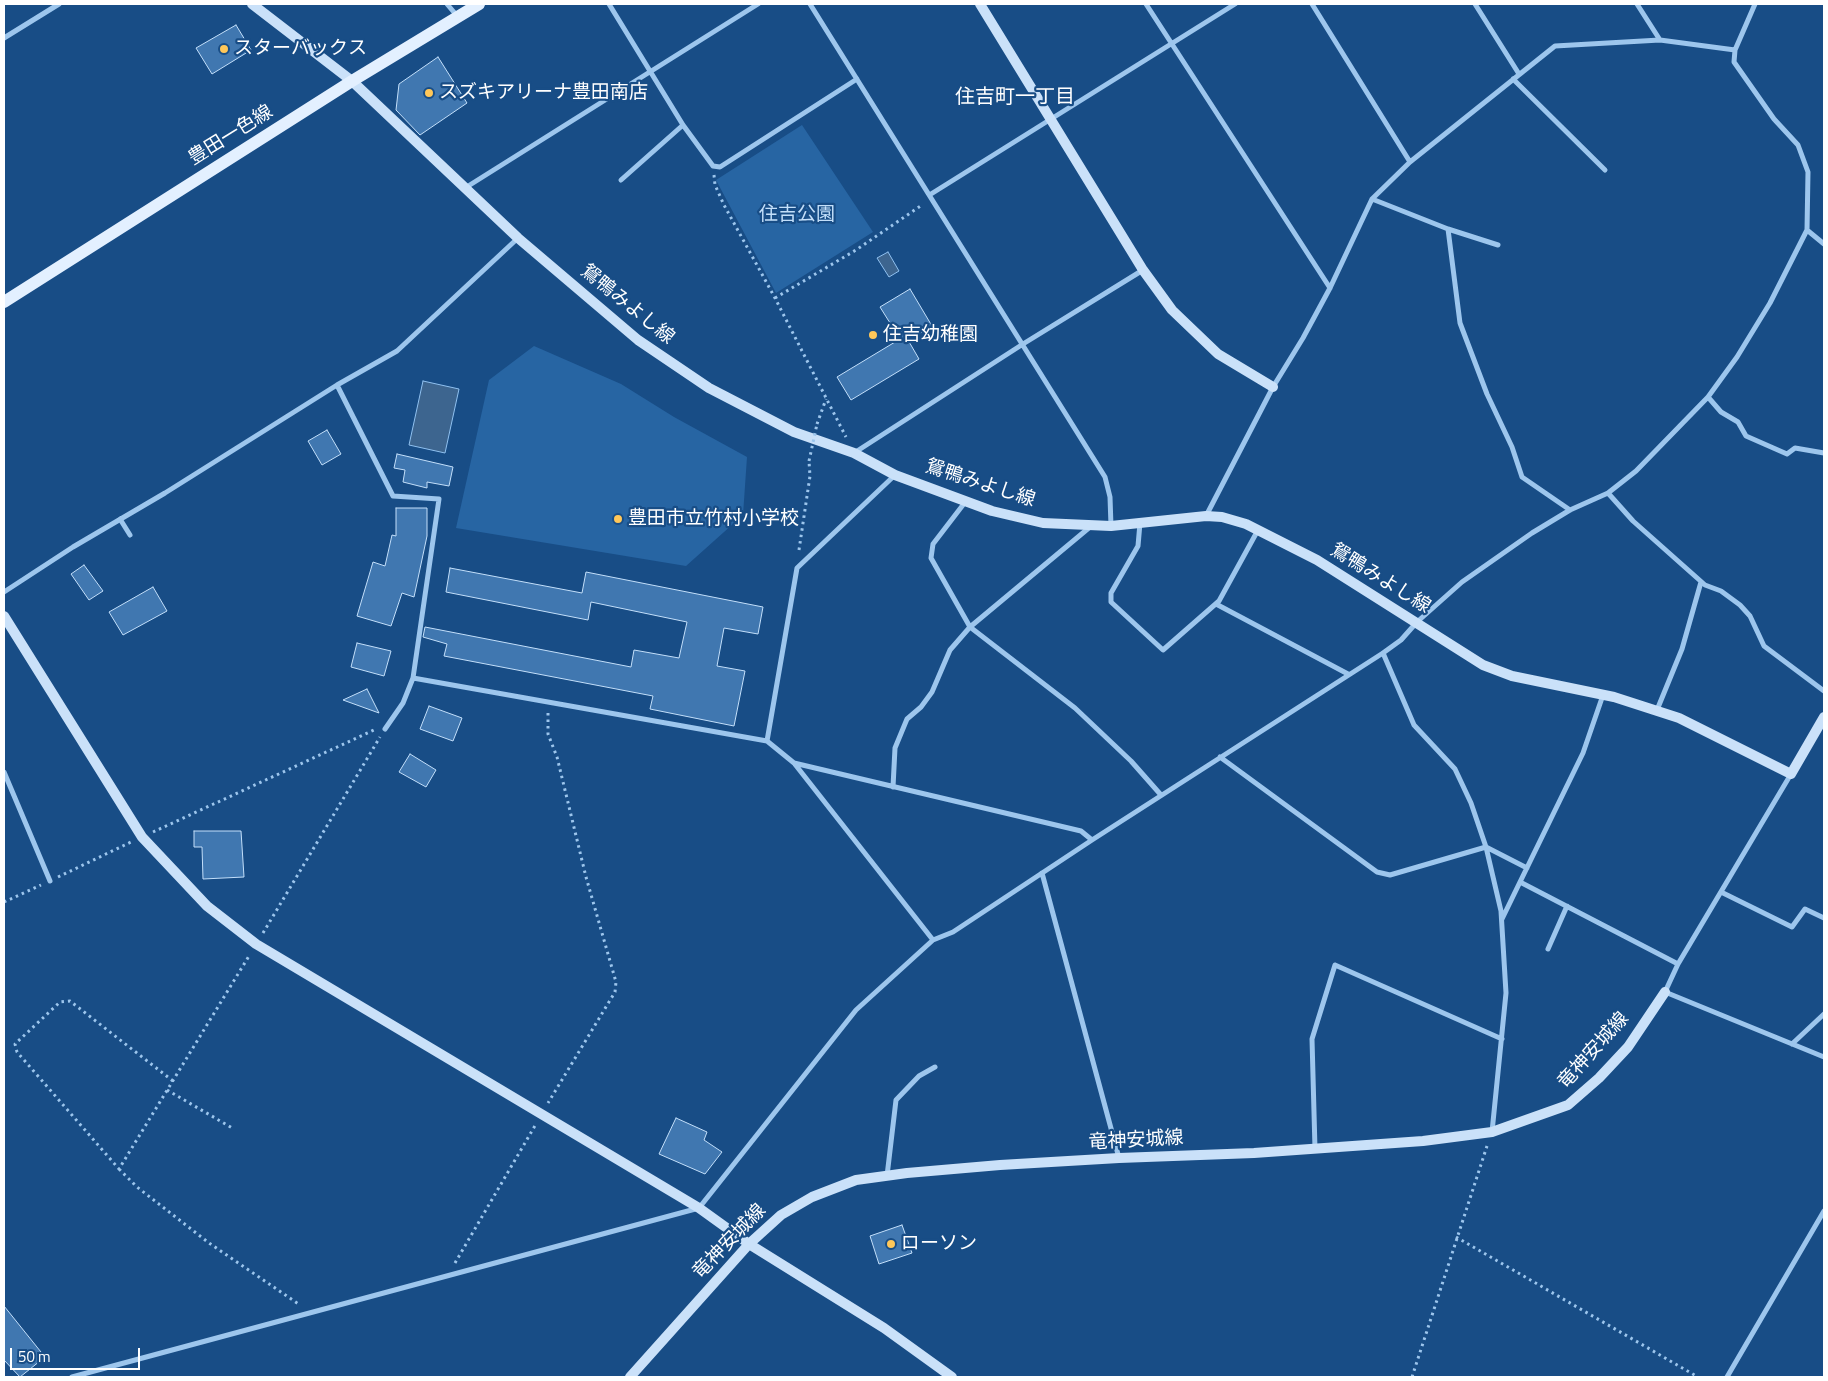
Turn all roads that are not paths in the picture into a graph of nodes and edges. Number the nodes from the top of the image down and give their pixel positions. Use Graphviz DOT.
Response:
graph roads {
  1 [pos="59,4"];
  2 [pos="252,4"];
  3 [pos="448,4"];
  4 [pos="480,4"];
  5 [pos="610,4"];
  6 [pos="758,4"];
  7 [pos="810,4"];
  8 [pos="980,4"];
  9 [pos="1146,4"];
  10 [pos="1236,4"];
  11 [pos="1312,4"];
  12 [pos="1475,4"];
  13 [pos="1637,4"];
  14 [pos="1755,4"];
  15 [pos="458,17"];
  16 [pos="4,38"];
  17 [pos="1660,40"];
  18 [pos="1172,45"];
  19 [pos="1735,50"];
  20 [pos="651,71"];
  21 [pos="1519,74"];
  22 [pos="1513,79"];
  23 [pos="857,80"];
  24 [pos="352,81"];
  25 [pos="1051,118"];
  26 [pos="683,125"];
  27 [pos="1410,162"];
  28 [pos="1605,170"];
  29 [pos="621,180"];
  30 [pos="465,189"];
  31 [pos="931,194"];
  32 [pos="1372,199"];
  33 [pos="1448,229"];
  34 [pos="1807,230"];
  35 [pos="518,238"];
  36 [pos="1498,244"];
  37 [pos="1824,244"];
  38 [pos="1143,270"];
  39 [pos="1330,288"];
  40 [pos="4,302"];
  41 [pos="1023,344"];
  42 [pos="337,385"];
  43 [pos="1273,388"];
  44 [pos="1708,396"];
  45 [pos="854,453"];
  46 [pos="1824,453"];
  47 [pos="895,474"];
  48 [pos="1608,493"];
  49 [pos="966,501"];
  50 [pos="1570,510"];
  51 [pos="1206,516"];
  52 [pos="120,519"];
  53 [pos="1140,522"];
  54 [pos="1093,525"];
  55 [pos="1111,526"];
  56 [pos="1258,530"];
  57 [pos="130,535"];
  58 [pos="1702,582"];
  59 [pos="4,592"];
  60 [pos="1216,604"];
  61 [pos="4,616"];
  62 [pos="1417,622"];
  63 [pos="970,627"];
  64 [pos="1383,652"];
  65 [pos="1348,674"];
  66 [pos="413,678"];
  67 [pos="1824,691"];
  68 [pos="1603,695"];
  69 [pos="1656,710"];
  70 [pos="1824,717"];
  71 [pos="385,730"];
  72 [pos="767,741"];
  73 [pos="1220,757"];
  74 [pos="794,763"];
  75 [pos="4,772"];
  76 [pos="1791,774"];
  77 [pos="894,787"];
  78 [pos="1161,795"];
  79 [pos="1092,840"];
  80 [pos="1486,847"];
  81 [pos="1527,868"];
  82 [pos="1042,873"];
  83 [pos="50,881"];
  84 [pos="1520,882"];
  85 [pos="1721,892"];
  86 [pos="1567,906"];
  87 [pos="1824,918"];
  88 [pos="1502,921"];
  89 [pos="933,940"];
  90 [pos="1548,948"];
  91 [pos="1678,964"];
  92 [pos="1665,992"];
  93 [pos="1824,1014"];
  94 [pos="1502,1039"];
  95 [pos="1792,1044"];
  96 [pos="1824,1057"];
  97 [pos="935,1067"];
  98 [pos="1492,1132"];
  99 [pos="1315,1149"];
  100 [pos="1120,1158"];
  101 [pos="887,1176"];
  102 [pos="699,1208"];
  103 [pos="1824,1212"];
  104 [pos="749,1244"];
  105 [pos="72,1377"];
  106 [pos="630,1377"];
  107 [pos="952,1377"];
  108 [pos="1726,1377"];
  1 -- 16 [label="street"];
  2 -- 24 [label="street, 鴛鴨みよし線"];
  3 -- 15 [label="street"];
  4 -- 15 [label="main road, 豊田一色線"];
  5 -- 20 [label="street"];
  6 -- 20 [label="street"];
  7 -- 23 [label="street"];
  8 -- 25 [label="street"];
  9 -- 18 [label="street"];
  10 -- 18 [label="street"];
  11 -- 27 [label="street"];
  12 -- 21 [label="street"];
  13 -- 17 [label="street"];
  14 -- 19 [label="street"];
  15 -- 24 [label="main road, 豊田一色線"];
  17 -- 19 [label="street"];
  17 -- 21 [label="street"];
  18 -- 25 [label="street"];
  18 -- 39 [label="street"];
  19 -- 34 [label="street"];
  20 -- 26 [label="street"];
  20 -- 30 [label="street"];
  21 -- 22 [label="street"];
  22 -- 27 [label="street"];
  22 -- 28 [label="street"];
  23 -- 26 [label="street"];
  23 -- 31 [label="street"];
  24 -- 30 [label="street, 鴛鴨みよし線"];
  24 -- 40 [label="main road, 豊田一色線"];
  25 -- 31 [label="street"];
  25 -- 38 [label="street"];
  26 -- 29 [label="street"];
  27 -- 32 [label="street"];
  30 -- 35 [label="street, 鴛鴨みよし線"];
  31 -- 41 [label="street"];
  32 -- 33 [label="street"];
  32 -- 39 [label="street"];
  33 -- 36 [label="street"];
  33 -- 50 [label="street"];
  34 -- 37 [label="street"];
  34 -- 44 [label="street"];
  35 -- 42 [label="street"];
  35 -- 45 [label="street, 鴛鴨みよし線"];
  38 -- 41 [label="street"];
  38 -- 43 [label="street"];
  39 -- 43 [label="street"];
  41 -- 45 [label="street"];
  41 -- 55 [label="street"];
  42 -- 52 [label="street"];
  42 -- 66 [label="street"];
  43 -- 51 [label="street"];
  44 -- 46 [label="street"];
  44 -- 48 [label="street"];
  45 -- 47 [label="street, 鴛鴨みよし線"];
  47 -- 49 [label="street, 鴛鴨みよし線"];
  47 -- 72 [label="street"];
  48 -- 50 [label="street"];
  48 -- 58 [label="street"];
  49 -- 54 [label="street, 鴛鴨みよし線"];
  49 -- 63 [label="street"];
  50 -- 62 [label="street"];
  51 -- 53 [label="street, 鴛鴨みよし線"];
  51 -- 56 [label="street, 鴛鴨みよし線"];
  52 -- 57 [label="street"];
  52 -- 59 [label="street"];
  53 -- 55 [label="street, 鴛鴨みよし線"];
  53 -- 60 [label="street"];
  54 -- 55 [label="street, 鴛鴨みよし線"];
  54 -- 63 [label="street"];
  56 -- 60 [label="street"];
  56 -- 62 [label="street, 鴛鴨みよし線"];
  58 -- 67 [label="street"];
  58 -- 69 [label="street"];
  60 -- 65 [label="street"];
  61 -- 102 [label="street"];
  62 -- 64 [label="street"];
  62 -- 68 [label="street, 鴛鴨みよし線"];
  63 -- 77 [label="street"];
  63 -- 78 [label="street"];
  64 -- 65 [label="street"];
  64 -- 80 [label="street"];
  65 -- 73 [label="street"];
  66 -- 71 [label="street"];
  66 -- 72 [label="street"];
  68 -- 69 [label="street, 鴛鴨みよし線"];
  68 -- 81 [label="street"];
  69 -- 76 [label="street, 鴛鴨みよし線"];
  70 -- 76 [label="street"];
  72 -- 74 [label="street"];
  73 -- 78 [label="street"];
  73 -- 80 [label="street"];
  74 -- 77 [label="street"];
  74 -- 89 [label="street"];
  75 -- 83 [label="street"];
  76 -- 85 [label="street"];
  77 -- 79 [label="street"];
  78 -- 79 [label="street"];
  79 -- 82 [label="street"];
  80 -- 81 [label="street"];
  80 -- 88 [label="street"];
  81 -- 84 [label="street"];
  82 -- 89 [label="street"];
  82 -- 100 [label="street"];
  84 -- 86 [label="street"];
  84 -- 88 [label="street"];
  85 -- 87 [label="street"];
  85 -- 91 [label="street"];
  86 -- 90 [label="street"];
  86 -- 91 [label="street"];
  88 -- 94 [label="street"];
  89 -- 102 [label="street"];
  91 -- 92 [label="street"];
  92 -- 95 [label="street"];
  92 -- 98 [label="street, 竜神安城線"];
  93 -- 95 [label="street"];
  94 -- 98 [label="street"];
  94 -- 99 [label="street"];
  95 -- 96 [label="street"];
  97 -- 101 [label="street"];
  98 -- 99 [label="street, 竜神安城線"];
  99 -- 100 [label="street, 竜神安城線"];
  100 -- 101 [label="street, 竜神安城線"];
  101 -- 104 [label="street, 竜神安城線"];
  102 -- 104 [label="street"];
  102 -- 105 [label="street"];
  103 -- 108 [label="street"];
  104 -- 106 [label="street, 竜神安城線"];
  104 -- 107 [label="street"];
}
